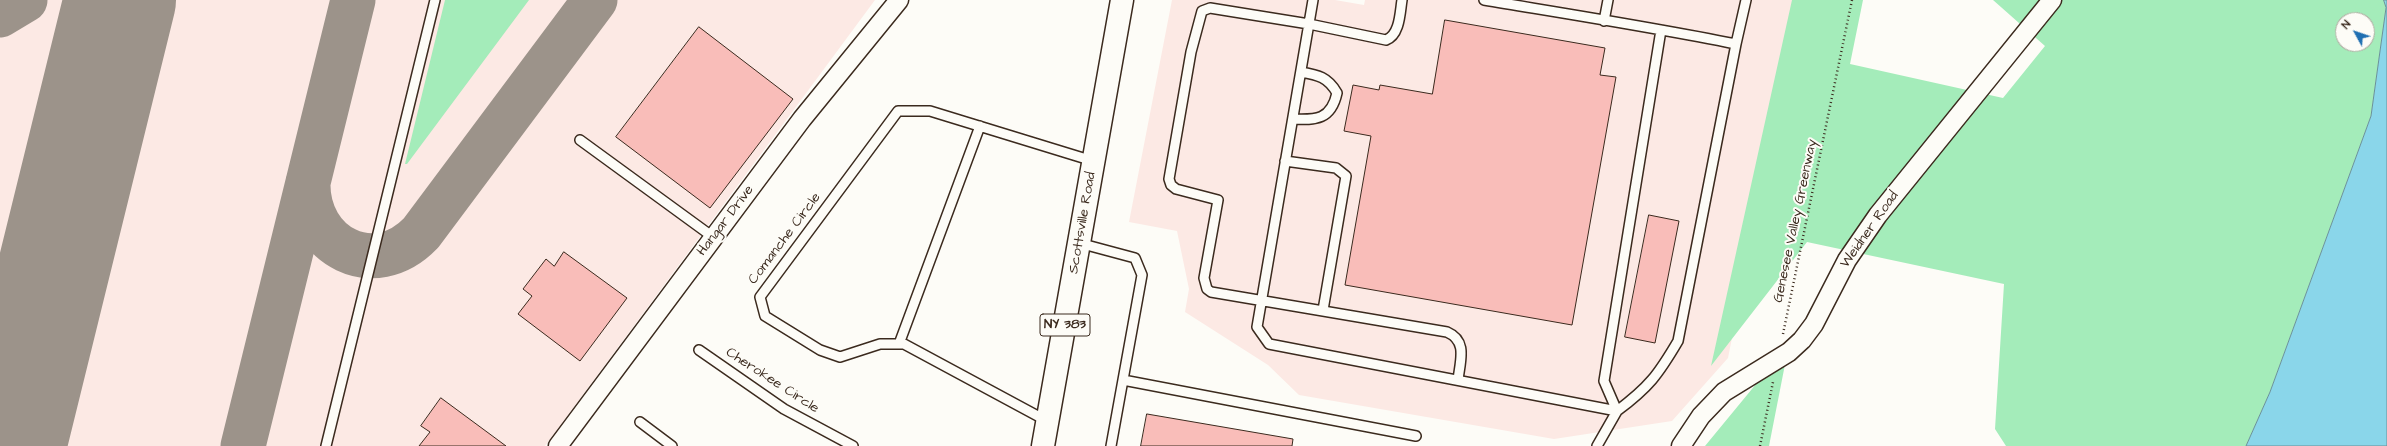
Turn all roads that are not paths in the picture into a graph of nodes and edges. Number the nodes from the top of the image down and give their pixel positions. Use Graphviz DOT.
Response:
graph roads {
  1 [pos="436,0"];
  2 [pos="899,0"];
  3 [pos="1122,0"];
  4 [pos="1313,0"];
  5 [pos="1402,0"];
  6 [pos="1484,0"];
  7 [pos="1608,0"];
  8 [pos="1746,0"];
  9 [pos="2052,0"];
  10 [pos="1604,20"];
  11 [pos="1309,24"];
  12 [pos="1661,30"];
  13 [pos="1736,44"];
  14 [pos="1301,72"];
  15 [pos="1293,119"];
  16 [pos="980,126"];
  17 [pos="580,140"];
  18 [pos="1094,161"];
  19 [pos="1286,161"];
  20 [pos="713,237"];
  21 [pos="1079,243"];
  22 [pos="1262,300"];
  23 [pos="1323,310"];
  24 [pos="899,344"];
  25 [pos="699,350"];
  26 [pos="1123,380"];
  27 [pos="1458,380"];
  28 [pos="1616,411"];
  29 [pos="640,422"];
  30 [pos="1048,422"];
  31 [pos="1416,436"];
  32 [pos="326,446"];
  33 [pos="558,446"];
  34 [pos="672,446"];
  35 [pos="853,446"];
  36 [pos="1043,446"];
  37 [pos="1111,446"];
  38 [pos="1597,446"];
  39 [pos="1681,446"];
  1 -- 32 [label="lane"];
  2 -- 20 [label="street, Hangar Drive"];
  3 -- 18 [label="main road, Scottsville Road / NY 383"];
  4 -- 11 [label="lane"];
  5 -- 11 [label="lane"];
  6 -- 10 [label="lane"];
  7 -- 10 [label="lane"];
  8 -- 13 [label="lane"];
  9 -- 39 [label="street, Weidner Road"];
  10 -- 12 [label="lane"];
  11 -- 14 [label="lane"];
  11 -- 22 [label="lane"];
  12 -- 13 [label="lane"];
  12 -- 28 [label="lane"];
  13 -- 28 [label="lane"];
  14 -- 15 [label="lane"];
  14 -- 15 [label="lane"];
  15 -- 19 [label="lane"];
  16 -- 18 [label="lane, Comanche Circle"];
  16 -- 24 [label="lane"];
  16 -- 24 [label="lane, Comanche Circle"];
  17 -- 20 [label="lane"];
  18 -- 21 [label="main road, Scottsville Road / NY 383"];
  19 -- 22 [label="lane"];
  19 -- 23 [label="lane"];
  20 -- 33 [label="street, Hangar Drive"];
  21 -- 26 [label="lane"];
  21 -- 30 [label="main road, Scottsville Road / NY 383"];
  22 -- 23 [label="lane"];
  22 -- 27 [label="lane"];
  23 -- 27 [label="lane"];
  24 -- 30 [label="lane, Comanche Circle"];
  25 -- 35 [label="lane, Cherokee Circle"];
  26 -- 31 [label="lane"];
  26 -- 37 [label="lane"];
  27 -- 28 [label="lane"];
  28 -- 38 [label="lane"];
  29 -- 34 [label="lane"];
  30 -- 36 [label="main road, Scottsville Road / NY 383"];
}
